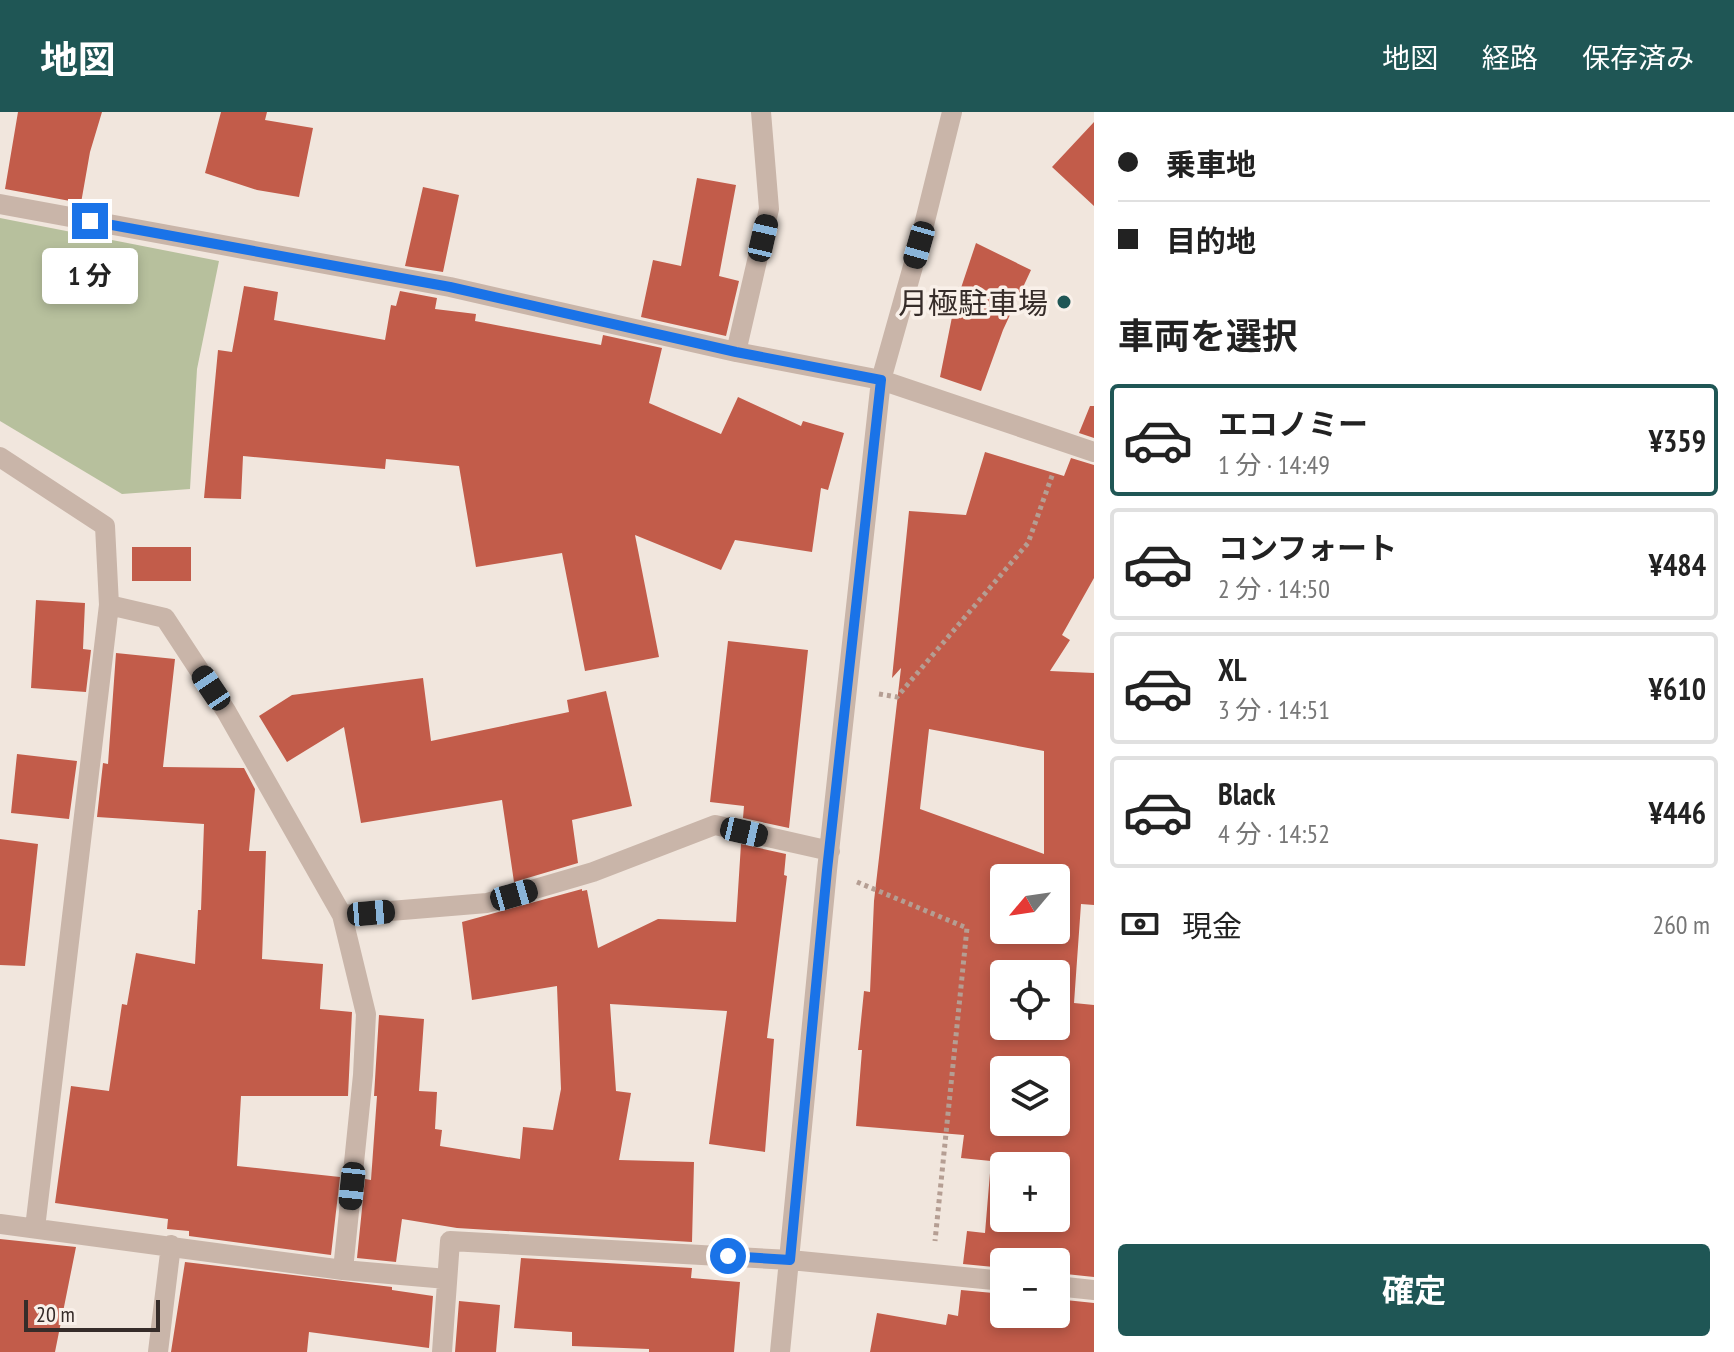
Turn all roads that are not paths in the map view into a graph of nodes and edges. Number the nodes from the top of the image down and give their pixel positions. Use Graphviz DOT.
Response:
graph roads {
  1 [pos="761,112"];
  2 [pos="952,112"];
  3 [pos="0,204"];
  4 [pos="736,352"];
  5 [pos="881,380"];
  6 [pos="1094,452"];
  7 [pos="0,457"];
  8 [pos="109,605"];
  9 [pos="829,860"];
  10 [pos="342,915"];
  11 [pos="0,1224"];
  12 [pos="35,1228"];
  13 [pos="171,1245"];
  14 [pos="790,1260"];
  15 [pos="343,1270"];
  16 [pos="447,1279"];
  17 [pos="990,1280"];
  18 [pos="1070,1287"];
  19 [pos="1094,1290"];
  20 [pos="158,1352"];
  21 [pos="442,1352"];
  22 [pos="780,1352"];
  1 -- 4 [label="street"];
  2 -- 5 [label="street"];
  3 -- 4 [label="street"];
  4 -- 5 [label="street"];
  5 -- 6 [label="street"];
  5 -- 9 [label="street"];
  7 -- 8 [label="street"];
  8 -- 10 [label="street"];
  8 -- 12 [label="street"];
  9 -- 10 [label="street"];
  9 -- 14 [label="street"];
  10 -- 15 [label="street"];
  11 -- 12 [label="street"];
  12 -- 13 [label="street"];
  13 -- 15 [label="street"];
  13 -- 20 [label="street"];
  14 -- 16 [label="street"];
  14 -- 17 [label="street"];
  14 -- 22 [label="street"];
  15 -- 16 [label="street"];
  16 -- 21 [label="street"];
  18 -- 19 [label="street"];
}
